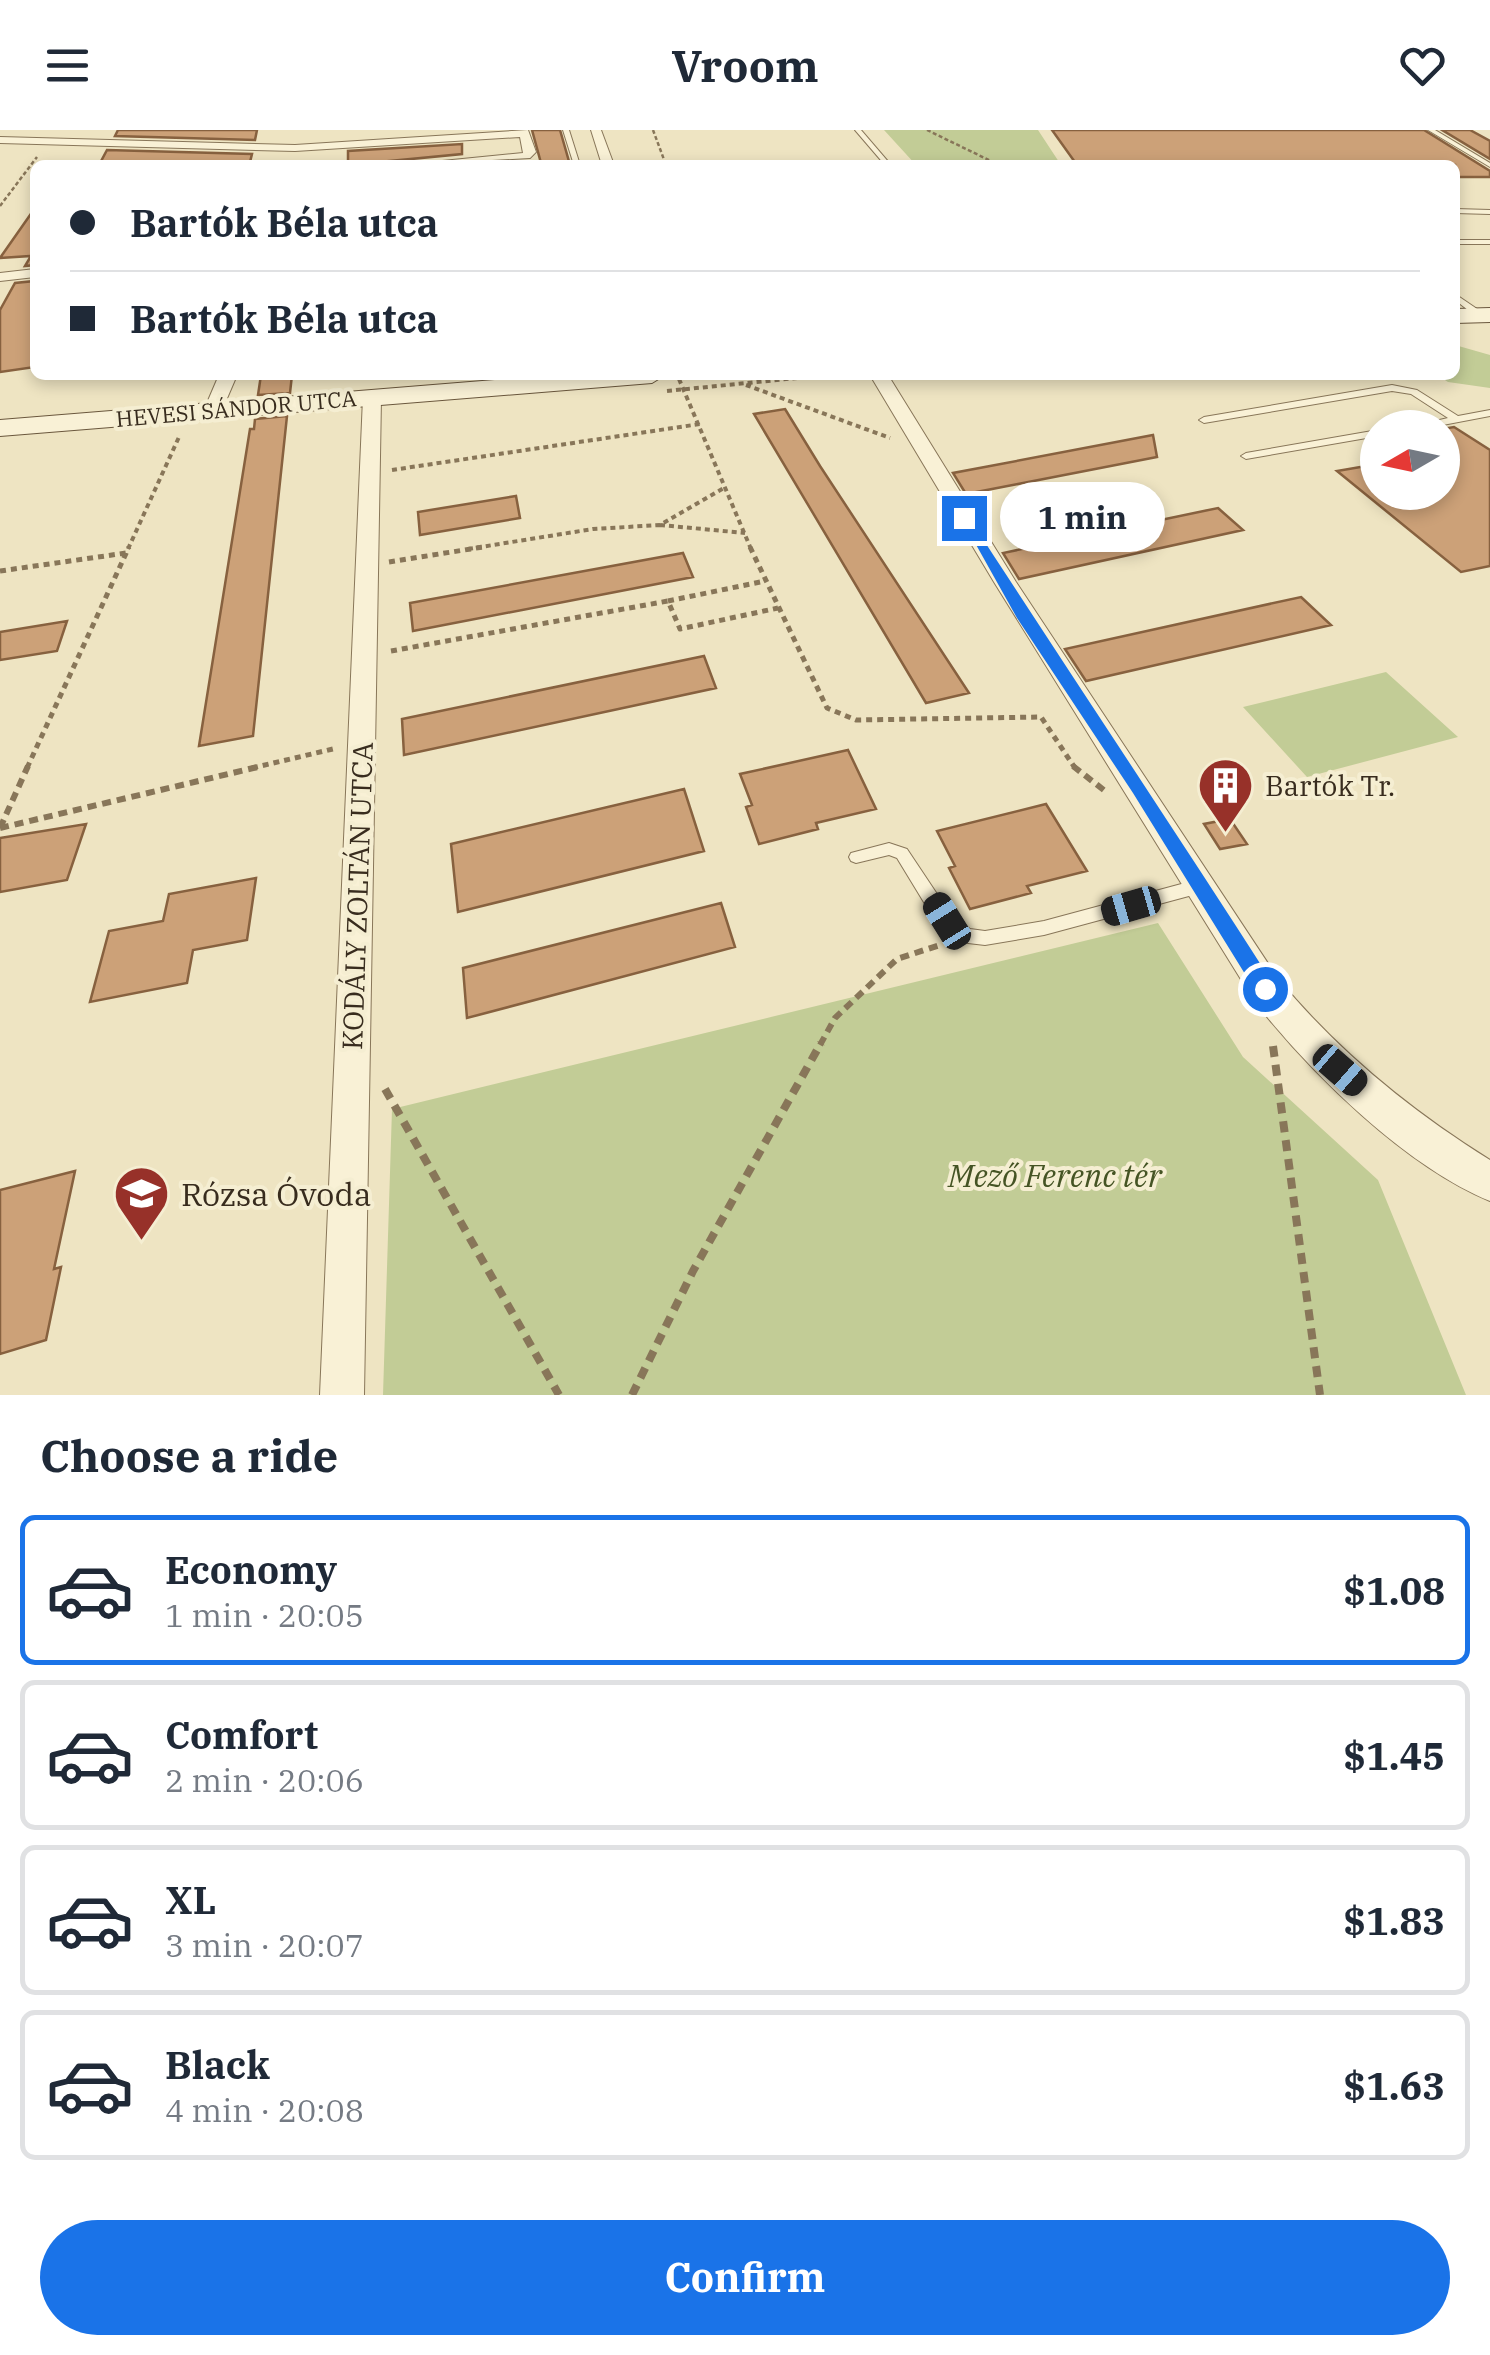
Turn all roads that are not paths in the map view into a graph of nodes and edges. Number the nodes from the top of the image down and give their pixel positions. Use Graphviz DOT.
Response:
graph roads {
  1 [pos="566,130"];
  2 [pos="596,130"];
  3 [pos="858,130"];
  4 [pos="1431,130"];
  5 [pos="523,132"];
  6 [pos="317,133"];
  7 [pos="0,140"];
  8 [pos="311,148"];
  9 [pos="307,160"];
  10 [pos="474,160"];
  11 [pos="576,160"];
  12 [pos="606,160"];
  13 [pos="884,160"];
  14 [pos="1490,166"];
  15 [pos="1460,211"];
  16 [pos="1490,212"];
  17 [pos="1460,242"];
  18 [pos="1490,242"];
  19 [pos="30,274"];
  20 [pos="0,277"];
  21 [pos="1460,299"];
  22 [pos="1460,316"];
  23 [pos="1487,318"];
  24 [pos="224,380"];
  25 [pos="635,380"];
  26 [pos="882,380"];
  27 [pos="372,398"];
  28 [pos="1442,410"];
  29 [pos="202,411"];
  30 [pos="1490,414"];
  31 [pos="1460,418"];
  32 [pos="1204,420"];
  33 [pos="0,428"];
  34 [pos="1360,436"];
  35 [pos="1246,456"];
  36 [pos="856,857"];
  37 [pos="1200,886"];
  38 [pos="1490,1182"];
  39 [pos="342,1395"];
  1 -- 11 [label="lane"];
  2 -- 12 [label="street"];
  3 -- 13 [label="lane"];
  4 -- 14 [label="lane"];
  5 -- 8 [label="street"];
  5 -- 10 [label="street"];
  6 -- 8 [label="street"];
  7 -- 8 [label="street"];
  8 -- 9 [label="street"];
  15 -- 16 [label="lane"];
  17 -- 18 [label="lane"];
  19 -- 20 [label="street"];
  21 -- 23 [label="lane"];
  22 -- 23 [label="main road"];
  24 -- 29 [label="street"];
  25 -- 27 [label="main road, HEVESI SÁNDOR UTCA"];
  26 -- 37 [label="street"];
  27 -- 29 [label="main road, HEVESI SÁNDOR UTCA"];
  27 -- 39 [label="street, KODÁLY ZOLTÁN UTCA"];
  28 -- 32 [label="lane"];
  29 -- 33 [label="main road, HEVESI SÁNDOR UTCA"];
  30 -- 31 [label="lane"];
  34 -- 35 [label="lane"];
  36 -- 37 [label="lane"];
  37 -- 38 [label="street"];
}
